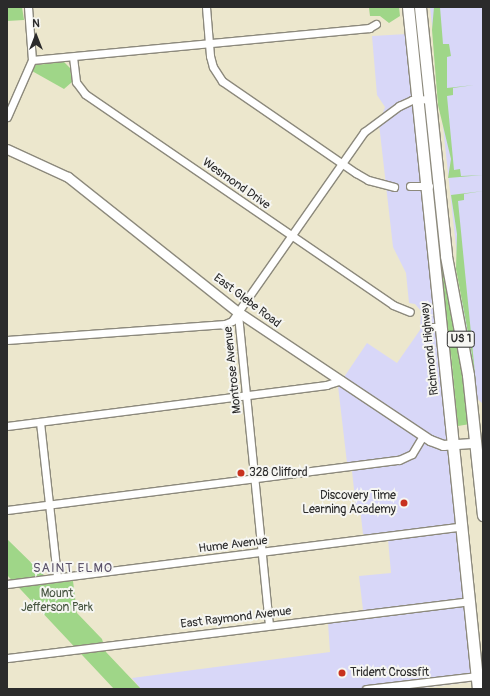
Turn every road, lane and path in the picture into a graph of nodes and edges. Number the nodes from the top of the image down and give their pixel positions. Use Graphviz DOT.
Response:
graph roads {
  1 [pos="28,7"];
  2 [pos="206,7"];
  3 [pos="408,7"];
  4 [pos="420,7"];
  5 [pos="376,24"];
  6 [pos="210,45"];
  7 [pos="73,57"];
  8 [pos="32,60"];
  9 [pos="418,99"];
  10 [pos="430,99"];
  11 [pos="7,117"];
  12 [pos="7,149"];
  13 [pos="341,162"];
  14 [pos="410,186"];
  15 [pos="432,186"];
  16 [pos="394,187"];
  17 [pos="291,235"];
  18 [pos="238,312"];
  19 [pos="410,312"];
  20 [pos="429,327"];
  21 [pos="441,327"];
  22 [pos="7,340"];
  23 [pos="341,380"];
  24 [pos="246,394"];
  25 [pos="40,422"];
  26 [pos="7,426"];
  27 [pos="423,436"];
  28 [pos="479,443"];
  29 [pos="453,444"];
  30 [pos="254,478"];
  31 [pos="50,504"];
  32 [pos="7,510"];
  33 [pos="483,515"];
  34 [pos="461,527"];
  35 [pos="262,553"];
  36 [pos="57,577"];
  37 [pos="7,584"];
  38 [pos="469,601"];
  39 [pos="269,625"];
  40 [pos="7,658"];
  41 [pos="476,676"];
  42 [pos="400,687"];
  43 [pos="366,689"];
  44 [pos="478,689"];
  1 -- 8 [label="street"];
  2 -- 6 [label="street"];
  3 -- 9 [label="highway, Richmond Highway / US 1"];
  4 -- 10 [label="highway, Richmond Highway / US 1"];
  5 -- 6 [label="street"];
  6 -- 7 [label="street"];
  6 -- 13 [label="street"];
  7 -- 8 [label="street"];
  7 -- 17 [label="street, Wesmond Drive"];
  8 -- 11 [label="street"];
  9 -- 10 [label="street, Montrose Avenue"];
  9 -- 13 [label="street, Montrose Avenue"];
  9 -- 15 [label="highway, Richmond Highway / US 1"];
  10 -- 15 [label="highway, Richmond Highway / US 1"];
  12 -- 18 [label="main road, East Glebe Road"];
  13 -- 16 [label="street"];
  13 -- 17 [label="street, Montrose Avenue"];
  14 -- 15 [label="street"];
  15 -- 21 [label="highway, Richmond Highway / US 1"];
  15 -- 28 [label="highway, Richmond Highway / US 1"];
  17 -- 18 [label="street, Montrose Avenue"];
  17 -- 19 [label="street, Wesmond Drive"];
  18 -- 22 [label="street"];
  18 -- 23 [label="main road, East Glebe Road"];
  18 -- 24 [label="street, Montrose Avenue"];
  20 -- 21 [label="street"];
  21 -- 29 [label="highway, Richmond Highway / US 1"];
  23 -- 24 [label="street"];
  23 -- 27 [label="main road, East Glebe Road"];
  24 -- 25 [label="street"];
  24 -- 30 [label="street, Montrose Avenue"];
  25 -- 26 [label="street"];
  25 -- 31 [label="street"];
  27 -- 29 [label="main road, East Glebe Road"];
  27 -- 30 [label="street"];
  28 -- 29 [label="main road, East Glebe Road"];
  28 -- 33 [label="highway, Richmond Highway / US 1"];
  29 -- 34 [label="highway, Richmond Highway / US 1"];
  30 -- 31 [label="street"];
  30 -- 35 [label="street, Montrose Avenue"];
  31 -- 32 [label="street"];
  31 -- 36 [label="street"];
  34 -- 35 [label="street, Hume Avenue"];
  34 -- 38 [label="highway, Richmond Highway / US 1"];
  35 -- 36 [label="street, Hume Avenue"];
  35 -- 39 [label="street, Montrose Avenue"];
  36 -- 37 [label="street, Hume Avenue"];
  38 -- 39 [label="street, East Raymond Avenue"];
  38 -- 41 [label="highway, Richmond Highway / US 1"];
  39 -- 40 [label="street, East Raymond Avenue"];
  41 -- 42 [label="street"];
  41 -- 44 [label="highway, Richmond Highway / US 1"];
  42 -- 43 [label="street"];
}
